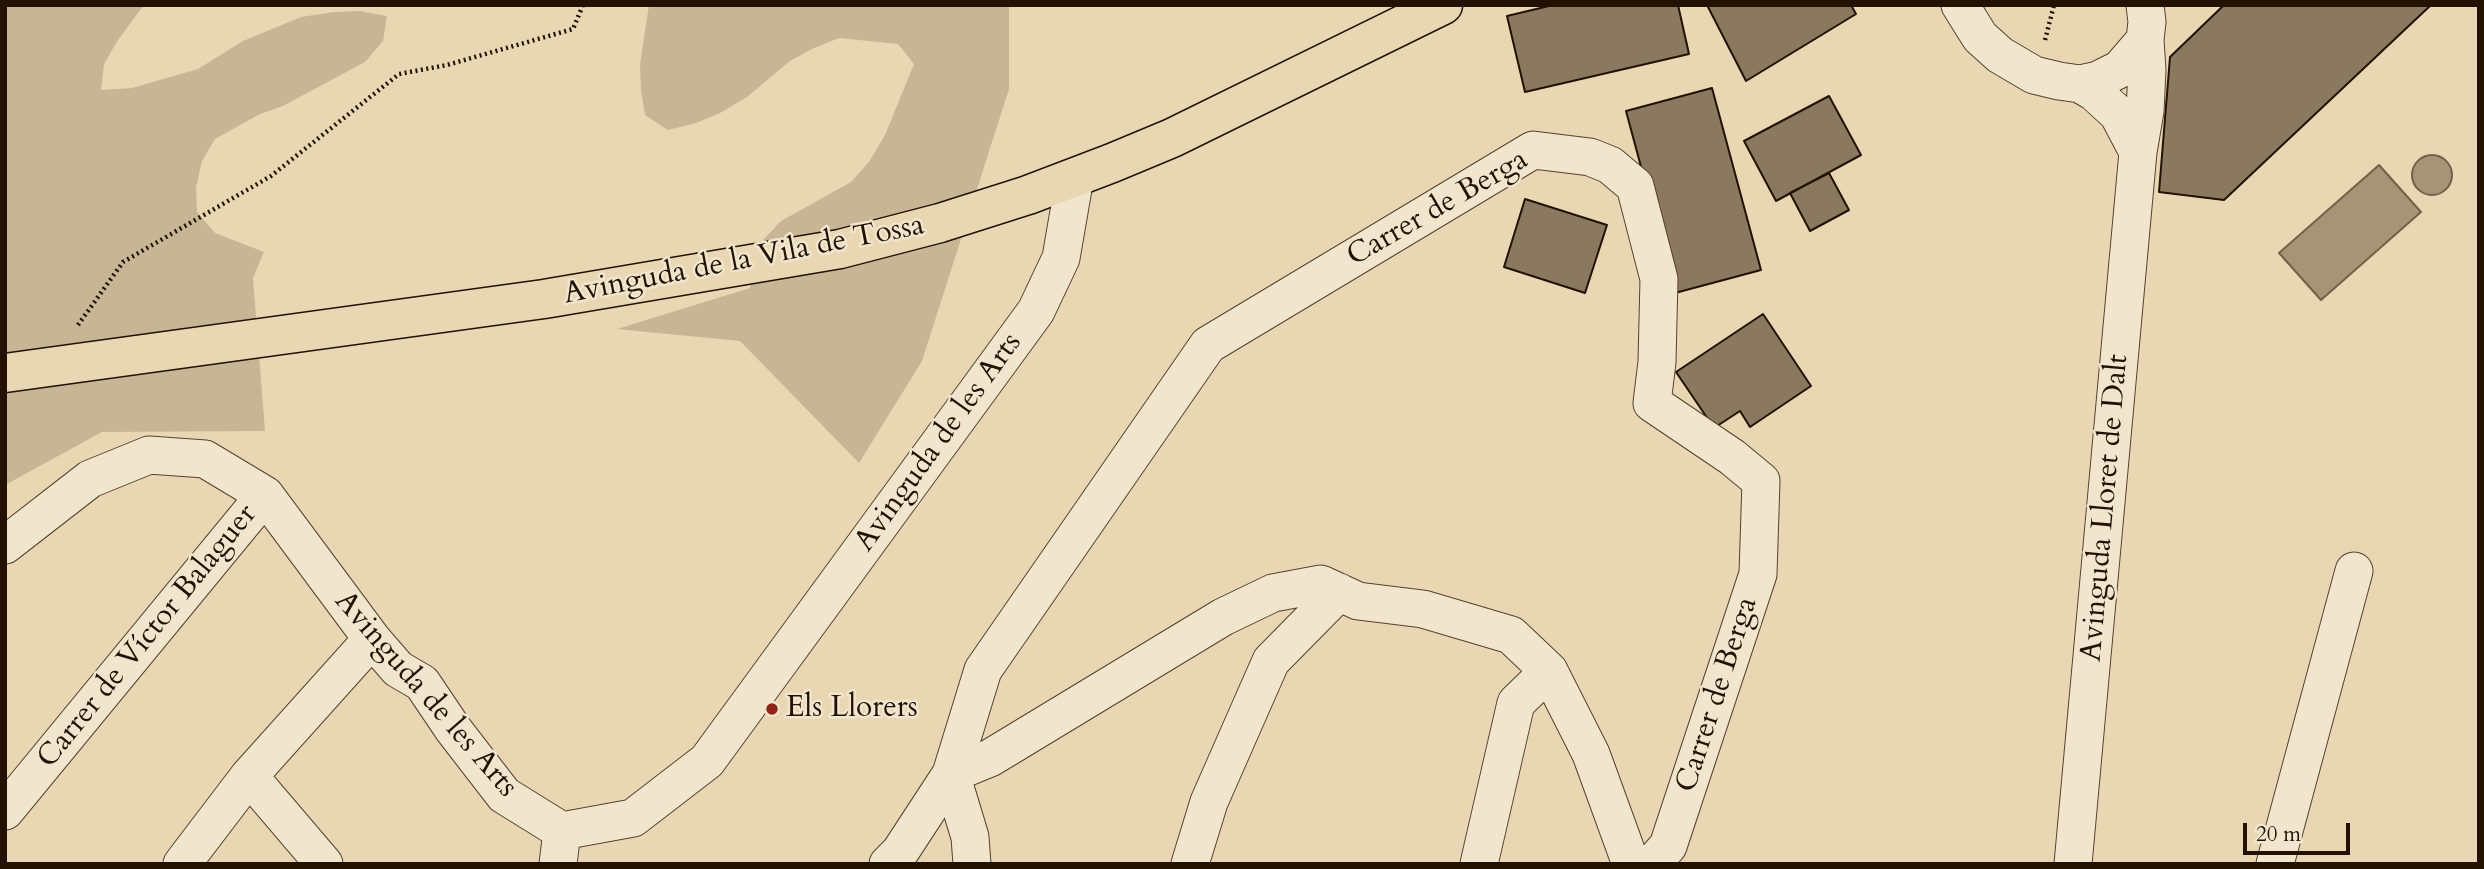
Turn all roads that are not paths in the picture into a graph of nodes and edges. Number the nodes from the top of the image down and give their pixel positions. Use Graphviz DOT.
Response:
graph roads {
  1 [pos="1443,5"];
  2 [pos="1960,5"];
  3 [pos="2148,18"];
  4 [pos="2080,84"];
  5 [pos="2138,152"];
  6 [pos="1075,177"];
  7 [pos="5,373"];
  8 [pos="265,495"];
  9 [pos="5,545"];
  10 [pos="2354,571"];
  11 [pos="1339,592"];
  12 [pos="372,639"];
  13 [pos="1549,671"];
  14 [pos="951,774"];
  15 [pos="249,776"];
  16 [pos="5,811"];
  17 [pos="560,847"];
  18 [pos="181,864"];
  19 [pos="324,864"];
  20 [pos="888,864"];
  21 [pos="972,864"];
  22 [pos="1190,864"];
  23 [pos="1479,864"];
  24 [pos="1631,864"];
  25 [pos="1652,864"];
  26 [pos="2073,864"];
  27 [pos="2275,864"];
  1 -- 6 [label="main road, Avinguda de la Vila de Tossa"];
  2 -- 4 [label="street"];
  3 -- 4 [label="street, Avinguda Lloret de Dalt"];
  3 -- 5 [label="street, Avinguda Lloret de Dalt"];
  4 -- 5 [label="street"];
  5 -- 26 [label="street, Avinguda Lloret de Dalt"];
  6 -- 7 [label="main road, Avinguda de la Vila de Tossa"];
  6 -- 17 [label="street, Avinguda de les Arts"];
  8 -- 9 [label="street, Avinguda de les Arts"];
  8 -- 12 [label="street, Avinguda de les Arts"];
  8 -- 16 [label="street, Carrer de Víctor Balaguer"];
  10 -- 27 [label="street"];
  11 -- 13 [label="street"];
  11 -- 14 [label="street"];
  11 -- 22 [label="street"];
  12 -- 15 [label="street"];
  12 -- 17 [label="street, Avinguda de les Arts"];
  13 -- 23 [label="street"];
  13 -- 24 [label="street"];
  14 -- 20 [label="street"];
  14 -- 21 [label="street"];
  14 -- 25 [label="street, Carrer de Berga"];
  15 -- 18 [label="street"];
  15 -- 19 [label="street"];
}
